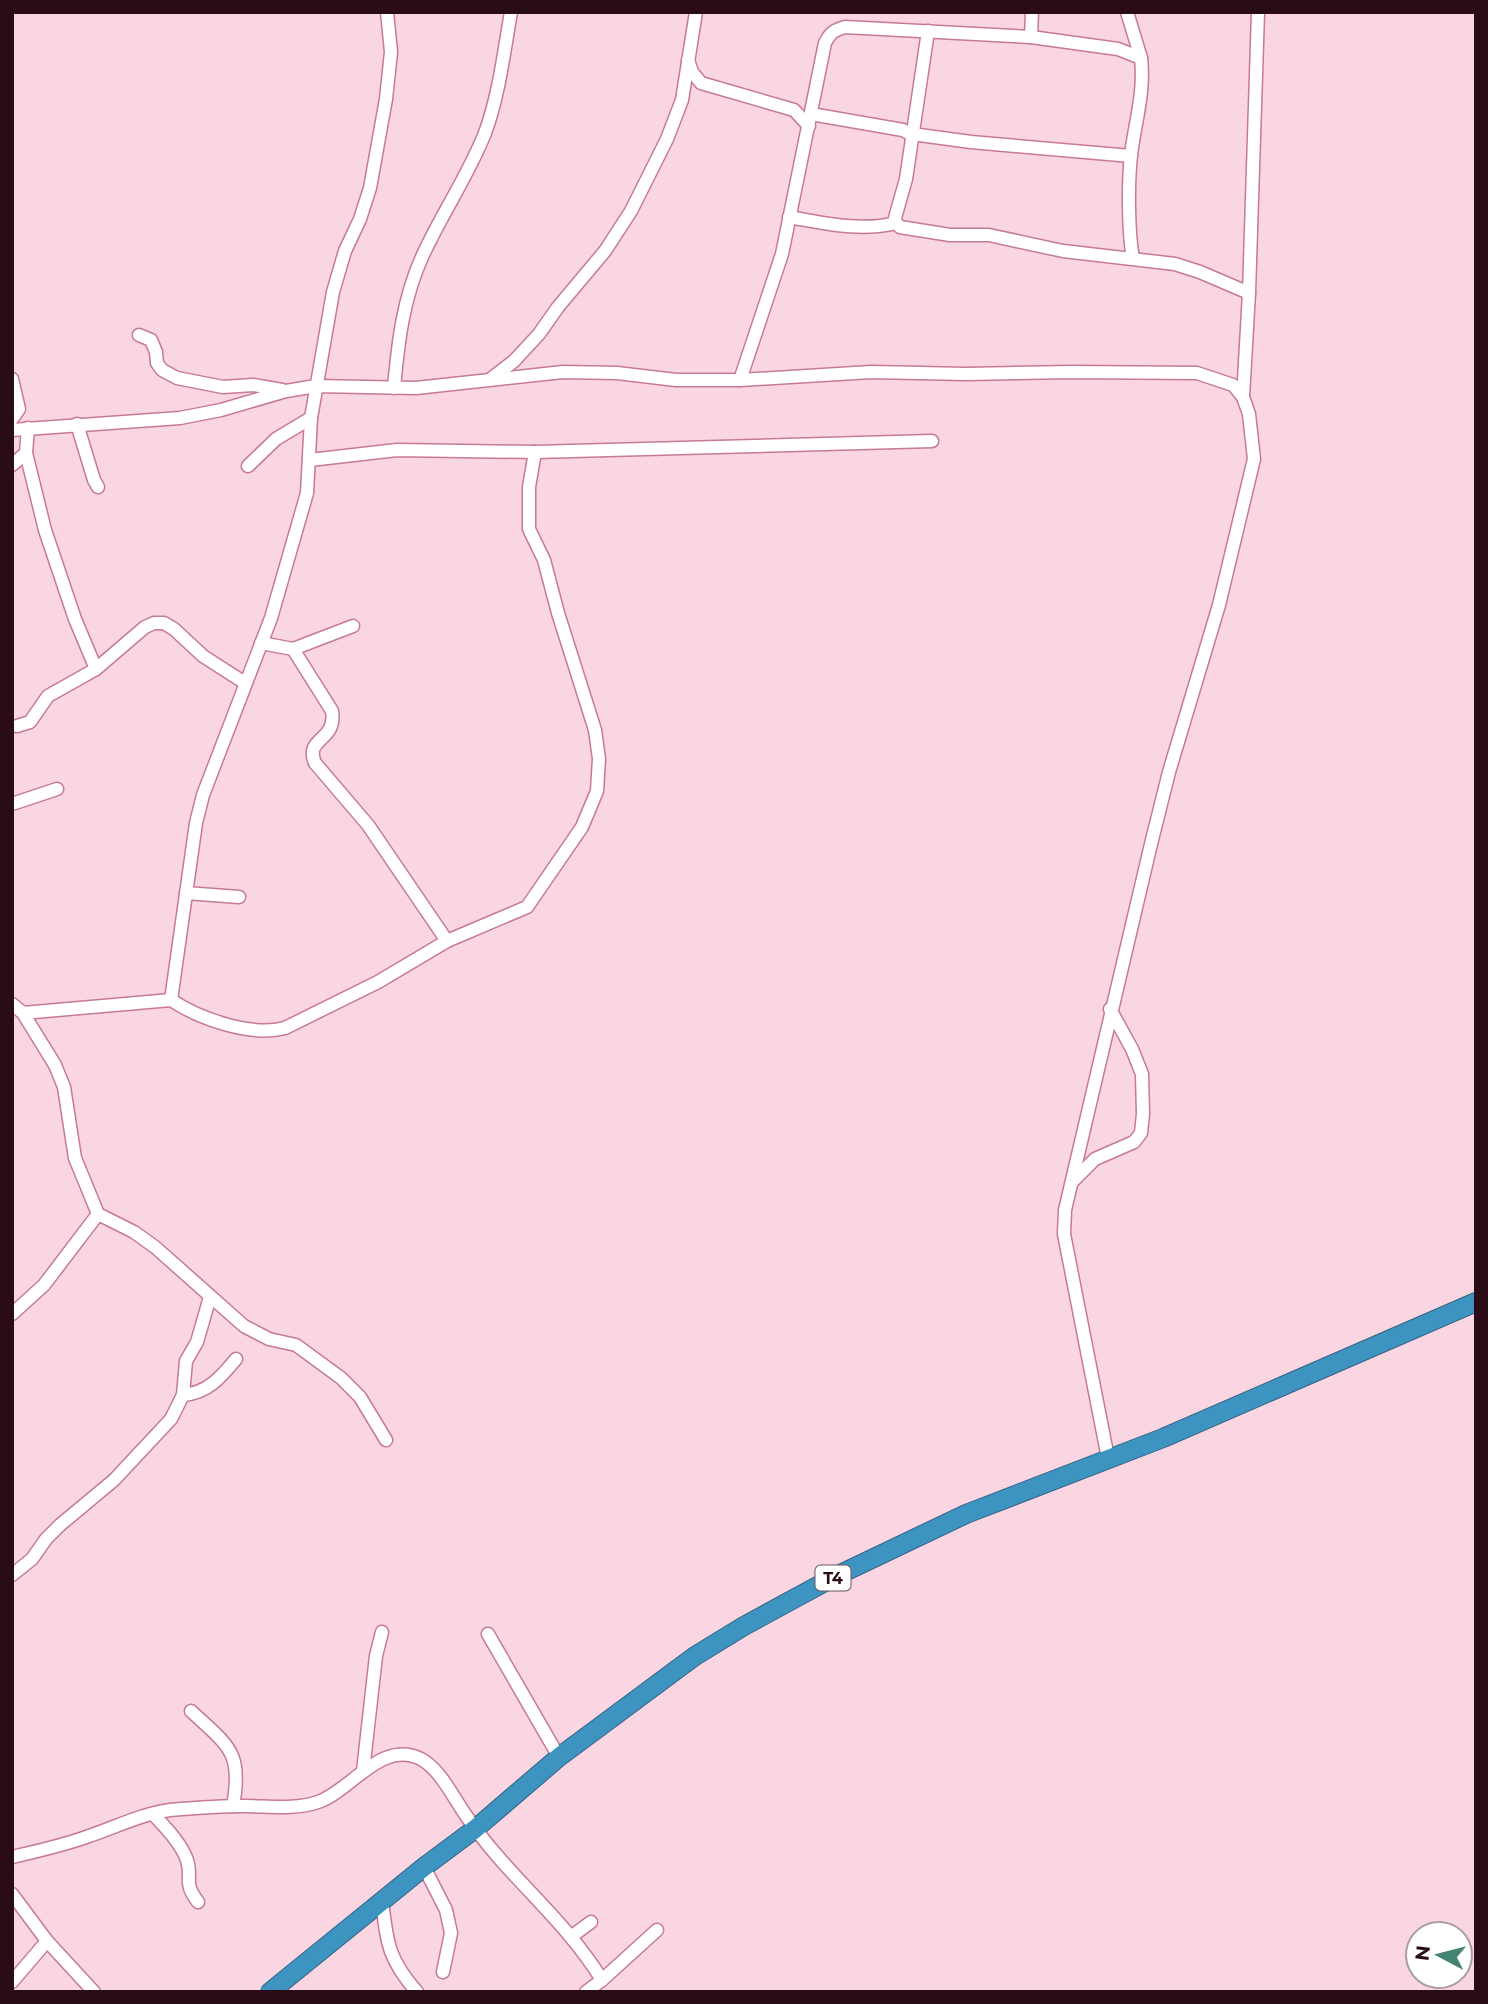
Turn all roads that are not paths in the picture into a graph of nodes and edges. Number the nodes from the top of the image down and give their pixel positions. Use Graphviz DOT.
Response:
graph roads {
  1 [pos="387,12"];
  2 [pos="511,12"];
  3 [pos="683,12"];
  4 [pos="696,12"];
  5 [pos="1032,12"];
  6 [pos="1127,12"];
  7 [pos="1258,12"];
  8 [pos="693,29"];
  9 [pos="929,31"];
  10 [pos="1031,37"];
  11 [pos="1141,58"];
  12 [pos="688,59"];
  13 [pos="701,83"];
  14 [pos="815,95"];
  15 [pos="682,100"];
  16 [pos="794,110"];
  17 [pos="810,120"];
  18 [pos="912,134"];
  19 [pos="1131,156"];
  20 [pos="789,217"];
  21 [pos="896,223"];
  22 [pos="1133,258"];
  23 [pos="1249,293"];
  24 [pos="139,335"];
  25 [pos="12,379"];
  26 [pos="492,379"];
  27 [pos="740,380"];
  28 [pos="316,386"];
  29 [pos="394,388"];
  30 [pos="286,391"];
  31 [pos="1243,397"];
  32 [pos="311,418"];
  33 [pos="12,419"];
  34 [pos="77,424"];
  35 [pos="28,428"];
  36 [pos="12,430"];
  37 [pos="932,441"];
  38 [pos="535,452"];
  39 [pos="26,453"];
  40 [pos="310,460"];
  41 [pos="12,465"];
  42 [pos="248,466"];
  43 [pos="98,487"];
  44 [pos="353,626"];
  45 [pos="261,643"];
  46 [pos="88,649"];
  47 [pos="293,649"];
  48 [pos="109,659"];
  49 [pos="96,669"];
  50 [pos="245,683"];
  51 [pos="17,726"];
  52 [pos="57,789"];
  53 [pos="12,804"];
  54 [pos="186,893"];
  55 [pos="239,897"];
  56 [pos="447,942"];
  57 [pos="171,1000"];
  58 [pos="12,1004"];
  59 [pos="1110,1009"];
  60 [pos="23,1013"];
  61 [pos="1070,1184"];
  62 [pos="97,1214"];
  63 [pos="210,1297"];
  64 [pos="1476,1302"];
  65 [pos="12,1314"];
  66 [pos="236,1359"];
  67 [pos="183,1395"];
  68 [pos="386,1440"];
  69 [pos="1108,1458"];
  70 [pos="12,1575"];
  71 [pos="382,1632"];
  72 [pos="488,1634"];
  73 [pos="191,1711"];
  74 [pos="559,1757"];
  75 [pos="363,1771"];
  76 [pos="233,1806"];
  77 [pos="153,1814"];
  78 [pos="475,1829"];
  79 [pos="12,1857"];
  80 [pos="424,1867"];
  81 [pos="12,1894"];
  82 [pos="382,1901"];
  83 [pos="198,1902"];
  84 [pos="591,1922"];
  85 [pos="657,1930"];
  86 [pos="572,1936"];
  87 [pos="47,1941"];
  88 [pos="443,1972"];
  89 [pos="602,1980"];
  90 [pos="12,1982"];
  91 [pos="94,1992"];
  92 [pos="270,1992"];
  93 [pos="417,1992"];
  94 [pos="586,1992"];
  1 -- 28 [label="street"];
  2 -- 29 [label="street"];
  3 -- 8 [label="street"];
  4 -- 8 [label="street"];
  5 -- 10 [label="street"];
  6 -- 11 [label="street"];
  7 -- 23 [label="street"];
  8 -- 12 [label="street"];
  9 -- 10 [label="street"];
  9 -- 14 [label="street"];
  9 -- 18 [label="street"];
  10 -- 11 [label="street"];
  11 -- 19 [label="street"];
  12 -- 13 [label="street"];
  12 -- 15 [label="street"];
  13 -- 15 [label="street"];
  13 -- 16 [label="street"];
  14 -- 16 [label="street"];
  14 -- 17 [label="street"];
  15 -- 26 [label="street"];
  16 -- 17 [label="street"];
  17 -- 18 [label="street"];
  17 -- 20 [label="street"];
  18 -- 19 [label="street"];
  18 -- 21 [label="street"];
  19 -- 22 [label="street"];
  20 -- 21 [label="street"];
  20 -- 27 [label="street"];
  21 -- 22 [label="street"];
  22 -- 23 [label="street"];
  23 -- 31 [label="street"];
  24 -- 30 [label="street"];
  25 -- 33 [label="street"];
  26 -- 27 [label="street"];
  26 -- 29 [label="street"];
  27 -- 31 [label="street"];
  28 -- 29 [label="street"];
  28 -- 30 [label="street"];
  28 -- 32 [label="street"];
  30 -- 34 [label="street"];
  31 -- 59 [label="street"];
  32 -- 40 [label="street"];
  32 -- 42 [label="street"];
  34 -- 35 [label="street"];
  34 -- 43 [label="street"];
  35 -- 36 [label="street"];
  35 -- 39 [label="street"];
  37 -- 38 [label="street"];
  38 -- 40 [label="street"];
  38 -- 56 [label="street"];
  39 -- 41 [label="street"];
  39 -- 46 [label="street"];
  40 -- 45 [label="street"];
  44 -- 47 [label="street"];
  45 -- 47 [label="street"];
  45 -- 50 [label="street"];
  46 -- 48 [label="street"];
  46 -- 49 [label="street"];
  47 -- 56 [label="street"];
  48 -- 49 [label="street"];
  48 -- 50 [label="street"];
  49 -- 51 [label="street"];
  50 -- 54 [label="street"];
  52 -- 53 [label="street"];
  54 -- 55 [label="street"];
  54 -- 57 [label="street"];
  56 -- 57 [label="street"];
  57 -- 60 [label="street"];
  58 -- 60 [label="street"];
  59 -- 61 [label="street"];
  59 -- 61 [label="street"];
  60 -- 62 [label="street"];
  61 -- 69 [label="street"];
  62 -- 63 [label="street"];
  62 -- 65 [label="street"];
  63 -- 67 [label="street"];
  63 -- 68 [label="street"];
  64 -- 69 [label="highway, T4"];
  66 -- 67 [label="street"];
  67 -- 70 [label="street"];
  69 -- 74 [label="highway, T4"];
  71 -- 75 [label="street"];
  72 -- 74 [label="street"];
  73 -- 76 [label="street"];
  74 -- 78 [label="highway, T4"];
  75 -- 76 [label="street"];
  75 -- 78 [label="street"];
  76 -- 77 [label="street"];
  77 -- 79 [label="street"];
  77 -- 83 [label="street"];
  78 -- 80 [label="highway, T4"];
  78 -- 86 [label="street"];
  80 -- 82 [label="highway, T4"];
  80 -- 88 [label="street"];
  81 -- 87 [label="street"];
  82 -- 92 [label="highway, T4"];
  82 -- 93 [label="street"];
  84 -- 86 [label="street"];
  85 -- 89 [label="street"];
  86 -- 89 [label="street"];
  87 -- 90 [label="street"];
  87 -- 91 [label="street"];
  89 -- 94 [label="street"];
}
